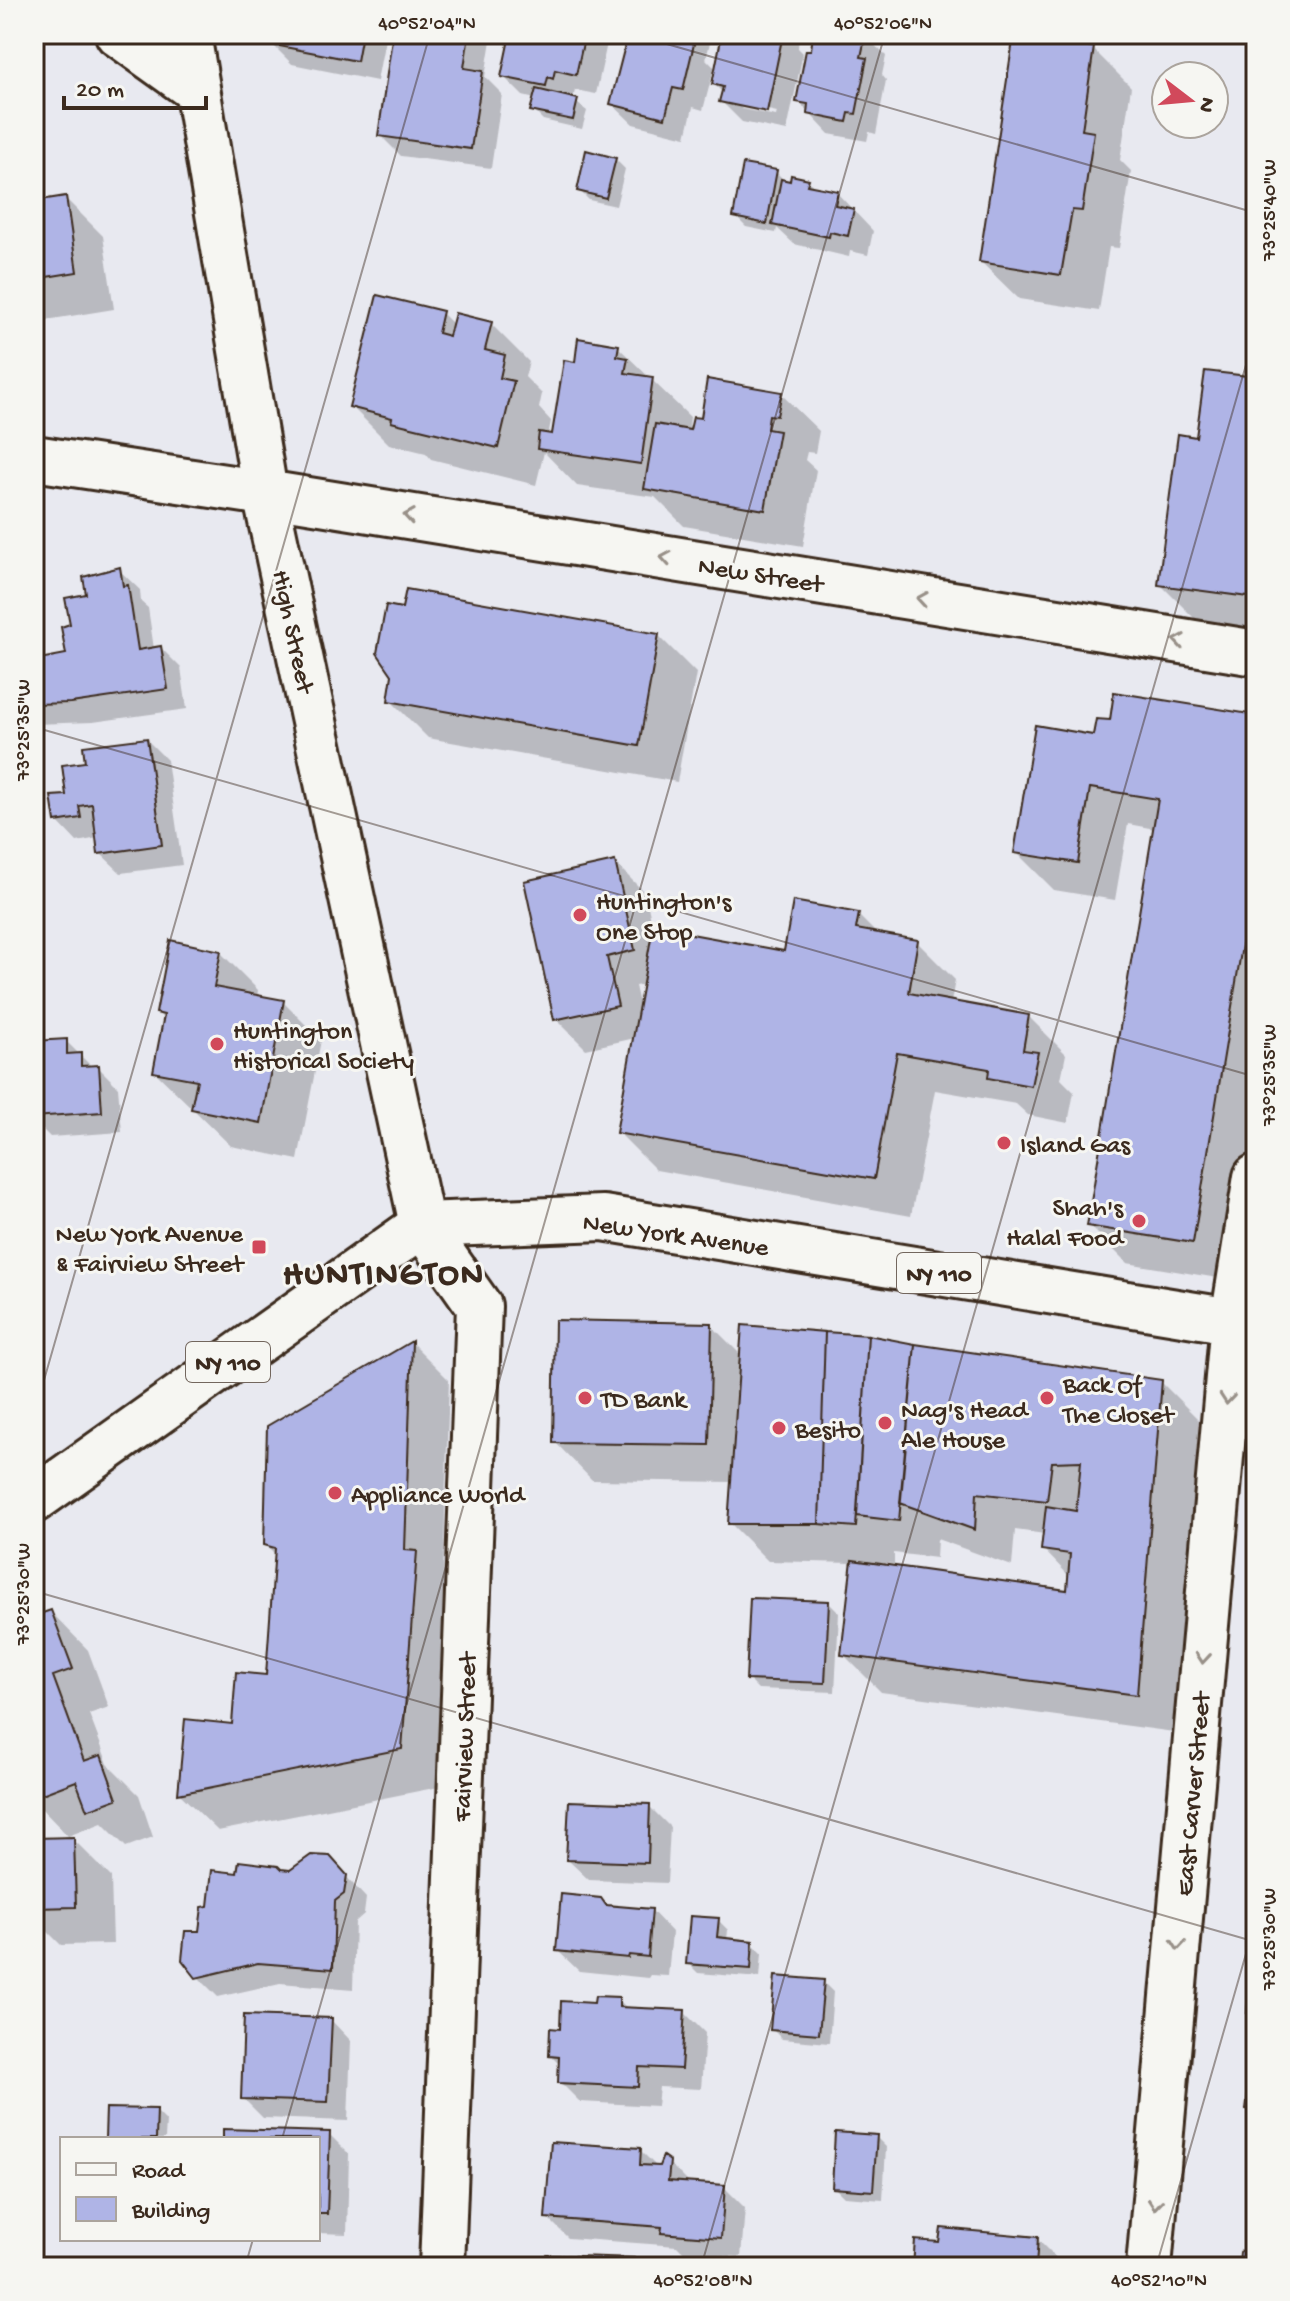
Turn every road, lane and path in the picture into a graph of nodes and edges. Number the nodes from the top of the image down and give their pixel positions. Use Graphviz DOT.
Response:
graph roads {
  1 [pos="118,34"];
  2 [pos="188,34"];
  3 [pos="196,90"];
  4 [pos="34,458"];
  5 [pos="265,493"];
  6 [pos="1256,653"];
  7 [pos="1256,1177"];
  8 [pos="422,1225"];
  9 [pos="1245,1323"];
  10 [pos="34,1500"];
  11 [pos="442,2267"];
  12 [pos="1149,2267"];
  1 -- 3 [label="street"];
  2 -- 3 [label="street, High Street"];
  3 -- 5 [label="street, High Street"];
  4 -- 5 [label="street, New Street"];
  6 -- 5 [label="street, New Street, one-way"];
  5 -- 8 [label="street, High Street"];
  7 -- 9 [label="street, East Carver Street"];
  8 -- 9 [label="street, New York Avenue / NY 110"];
  8 -- 10 [label="street, NY 110"];
  8 -- 11 [label="street, Fairview Street"];
  9 -- 12 [label="street, East Carver Street, one-way"];
}
